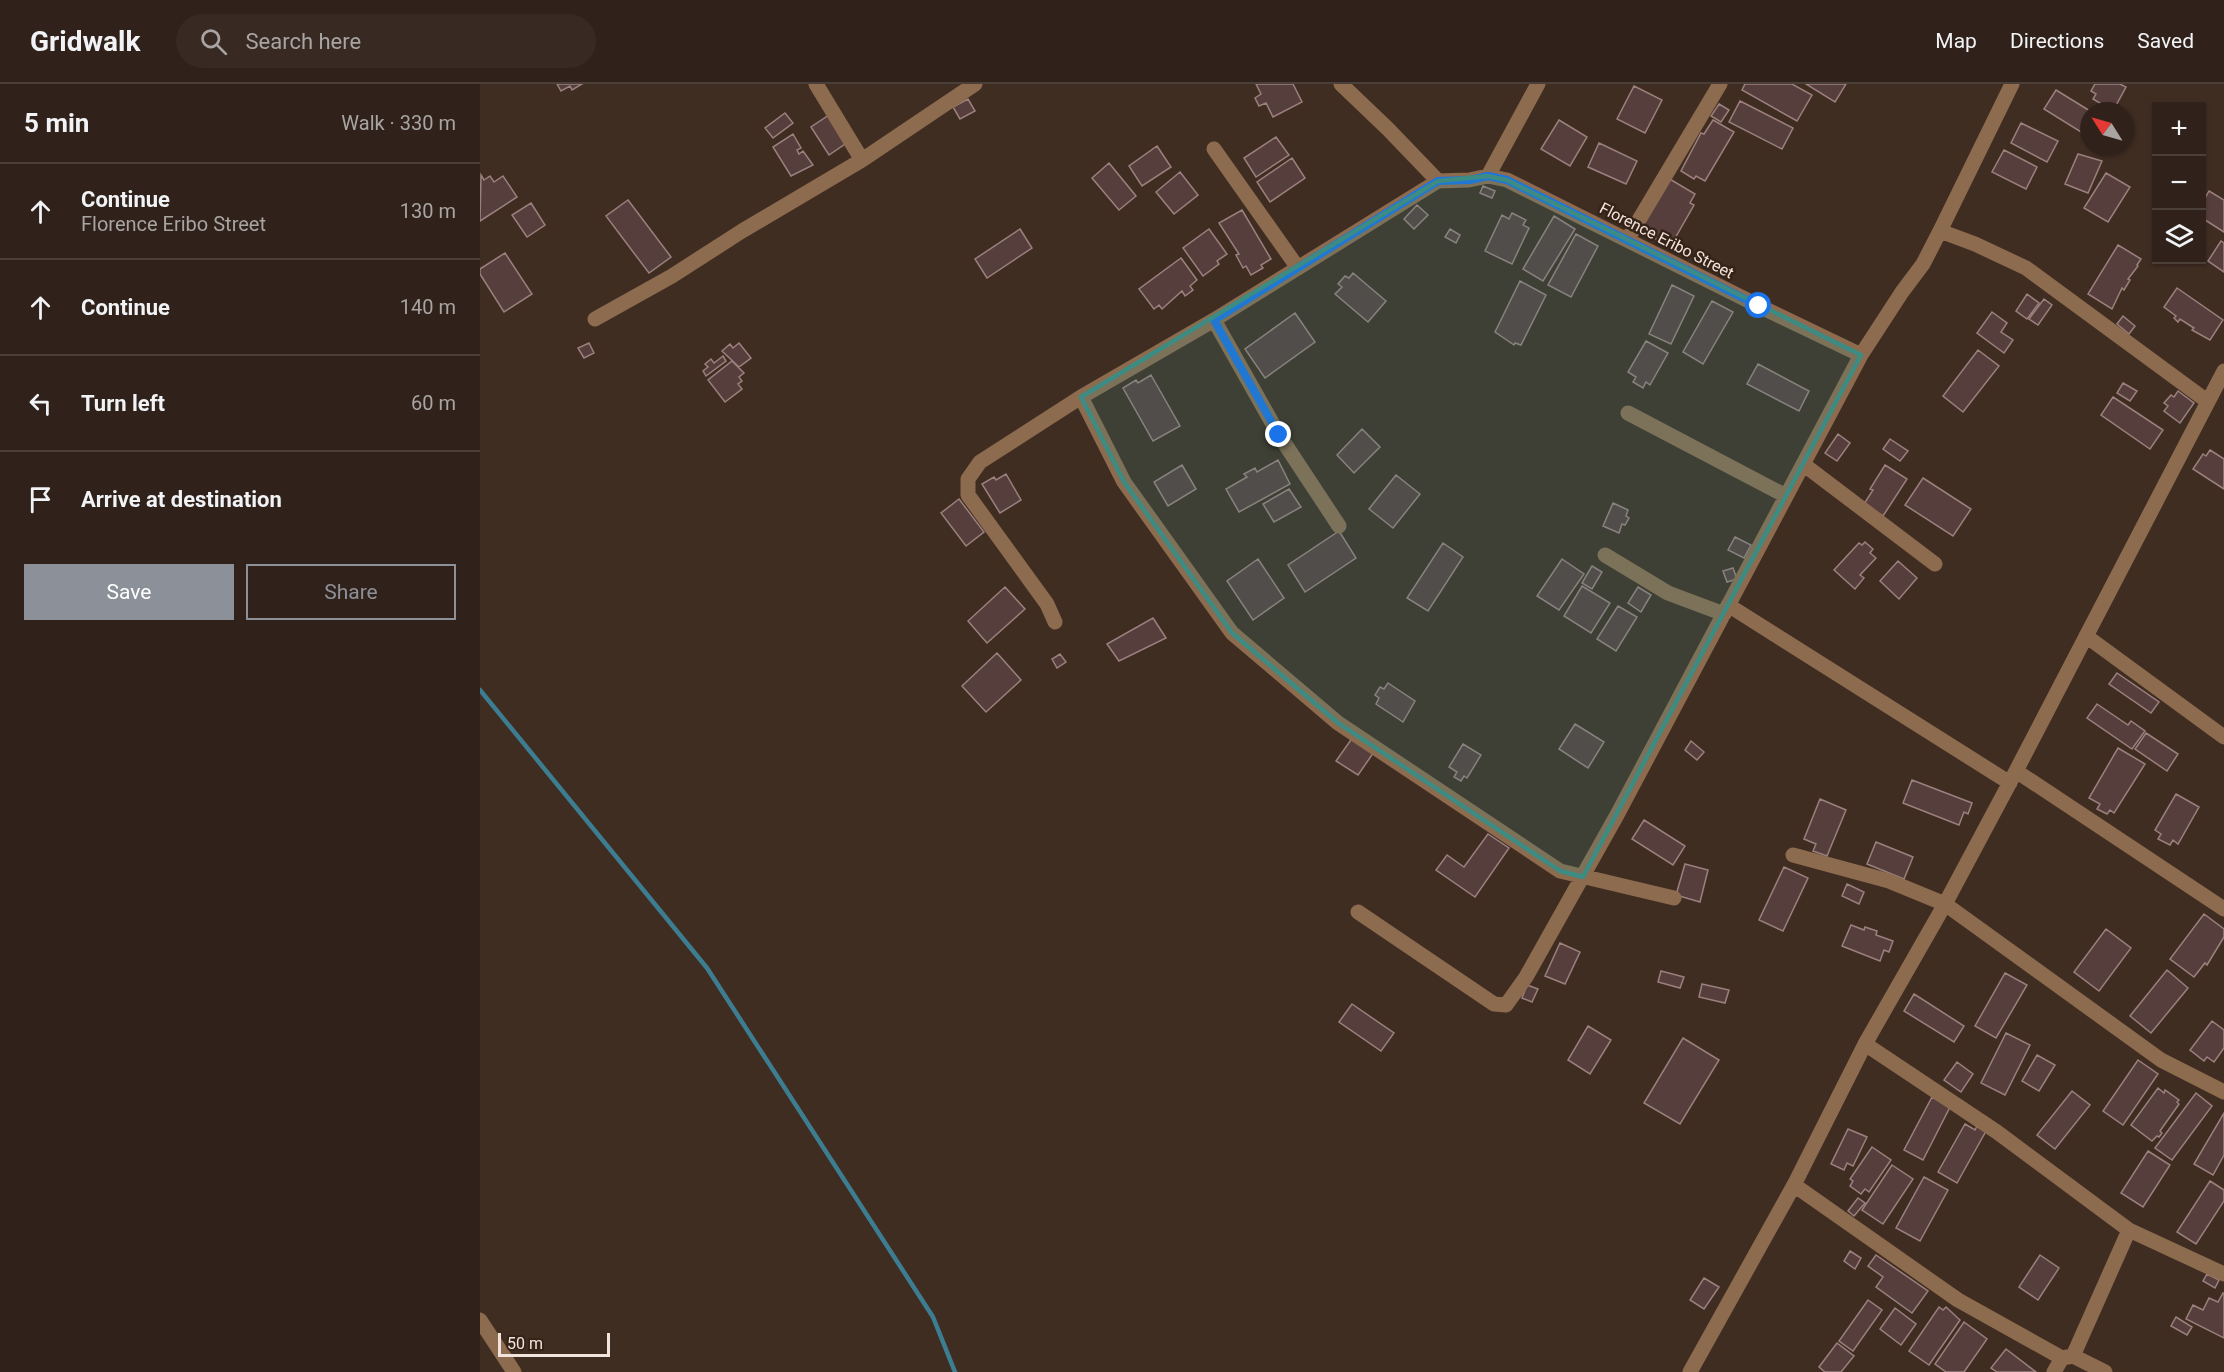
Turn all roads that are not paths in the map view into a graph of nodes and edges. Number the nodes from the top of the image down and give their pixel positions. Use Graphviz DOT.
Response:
graph roads {
  1 [pos="816,84"];
  2 [pos="975,84"];
  3 [pos="1341,84"];
  4 [pos="1538,84"];
  5 [pos="1720,84"];
  6 [pos="2012,84"];
  7 [pos="1214,149"];
  8 [pos="862,160"];
  9 [pos="1488,176"];
  10 [pos="1438,181"];
  11 [pos="1940,231"];
  12 [pos="1627,240"];
  13 [pos="1298,268"];
  14 [pos="595,319"];
  15 [pos="1214,320"];
  16 [pos="1861,355"];
  17 [pos="2224,371"];
  18 [pos="1081,397"];
  19 [pos="2207,401"];
  20 [pos="1628,413"];
  21 [pos="1803,464"];
  22 [pos="1786,496"];
  23 [pos="1339,526"];
  24 [pos="1605,555"];
  25 [pos="1935,564"];
  26 [pos="1726,610"];
  27 [pos="1055,622"];
  28 [pos="2086,636"];
  29 [pos="2224,737"];
  30 [pos="2013,777"];
  31 [pos="1793,855"];
  32 [pos="1583,877"];
  33 [pos="1674,898"];
  34 [pos="1945,904"];
  35 [pos="2224,909"];
  36 [pos="1358,912"];
  37 [pos="1864,1044"];
  38 [pos="2224,1092"];
  39 [pos="1794,1185"];
  40 [pos="2129,1230"];
  41 [pos="2224,1274"];
  42 [pos="480,1320"];
  43 [pos="2068,1357"];
  44 [pos="514,1372"];
  45 [pos="1690,1372"];
  46 [pos="2054,1372"];
  47 [pos="2105,1372"];
  1 -- 8 [label="street"];
  2 -- 8 [label="street"];
  3 -- 10 [label="street"];
  4 -- 9 [label="street"];
  5 -- 12 [label="street"];
  6 -- 11 [label="street"];
  7 -- 13 [label="street"];
  8 -- 14 [label="street"];
  9 -- 10 [label="street"];
  9 -- 12 [label="street, Florence Eribo Street"];
  10 -- 13 [label="street"];
  11 -- 16 [label="street"];
  11 -- 19 [label="street"];
  12 -- 16 [label="street, Florence Eribo Street"];
  13 -- 15 [label="street"];
  15 -- 18 [label="street"];
  15 -- 23 [label="street"];
  16 -- 21 [label="street"];
  17 -- 19 [label="street"];
  18 -- 27 [label="street"];
  18 -- 32 [label="street"];
  19 -- 28 [label="street"];
  20 -- 22 [label="street"];
  21 -- 22 [label="street"];
  21 -- 25 [label="street"];
  22 -- 26 [label="street"];
  24 -- 26 [label="street"];
  26 -- 30 [label="street"];
  26 -- 32 [label="street"];
  28 -- 29 [label="street"];
  28 -- 30 [label="street"];
  30 -- 34 [label="street"];
  30 -- 35 [label="street"];
  31 -- 34 [label="street"];
  32 -- 33 [label="street"];
  32 -- 36 [label="street"];
  34 -- 37 [label="street"];
  34 -- 38 [label="street"];
  37 -- 39 [label="street"];
  37 -- 40 [label="street"];
  39 -- 43 [label="street"];
  39 -- 45 [label="street"];
  40 -- 41 [label="street"];
  40 -- 43 [label="street"];
  42 -- 44 [label="street"];
  43 -- 46 [label="street"];
  43 -- 47 [label="street"];
}
